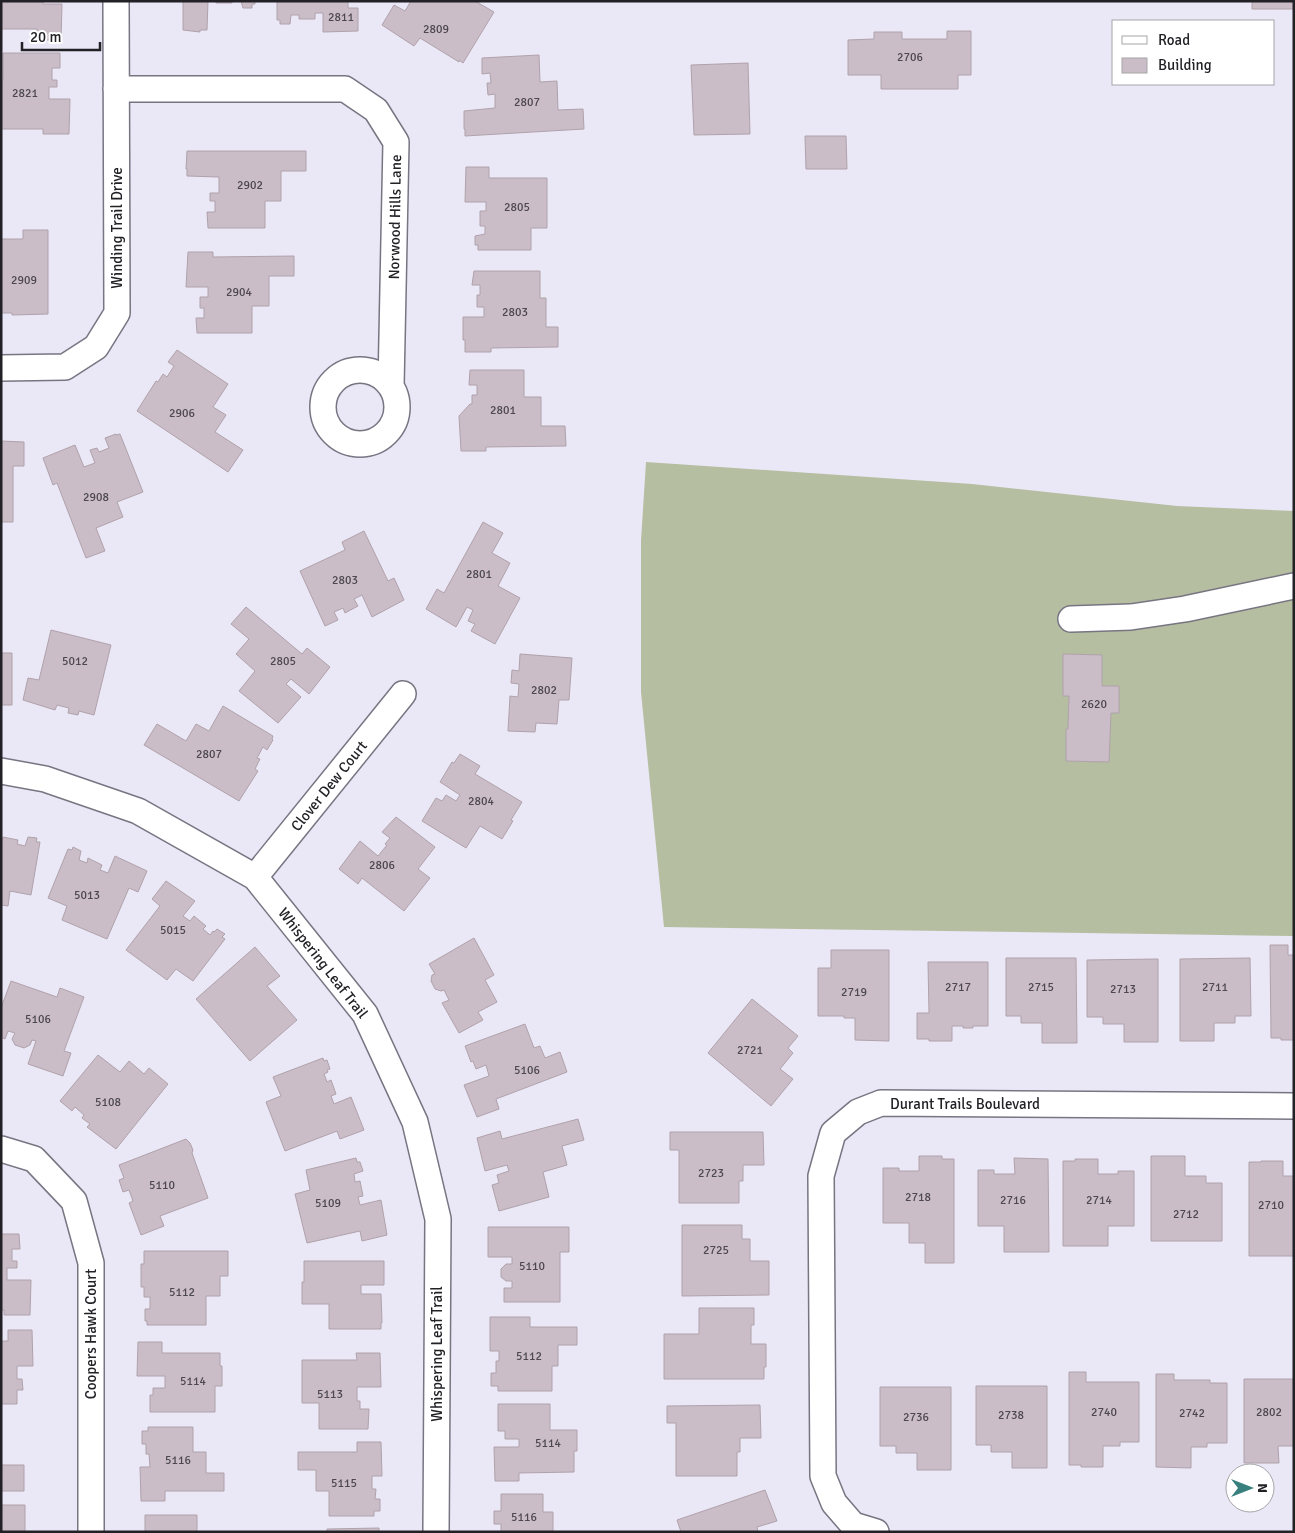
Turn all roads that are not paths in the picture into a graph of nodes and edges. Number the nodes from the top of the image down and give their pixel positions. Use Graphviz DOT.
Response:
graph roads {
  1 [pos="116,1"];
  2 [pos="116,89"];
  3 [pos="1,368"];
  4 [pos="391,386"];
  5 [pos="1294,586"];
  6 [pos="1071,619"];
  7 [pos="403,694"];
  8 [pos="1,772"];
  9 [pos="256,877"];
  10 [pos="1294,1106"];
  11 [pos="1,1149"];
  12 [pos="91,1532"];
  13 [pos="436,1532"];
  14 [pos="876,1532"];
  1 -- 2 [label="street, Winding Trail Drive"];
  2 -- 3 [label="street, Winding Trail Drive"];
  2 -- 4 [label="street, Norwood Hills Lane"];
  5 -- 6 [label="street"];
  7 -- 9 [label="street, Clover Dew Court"];
  8 -- 9 [label="street, Whispering Leaf Trail"];
  9 -- 13 [label="street, Whispering Leaf Trail"];
  10 -- 14 [label="street, Durant Trails Boulevard"];
  11 -- 12 [label="street, Coopers Hawk Court"];
}
